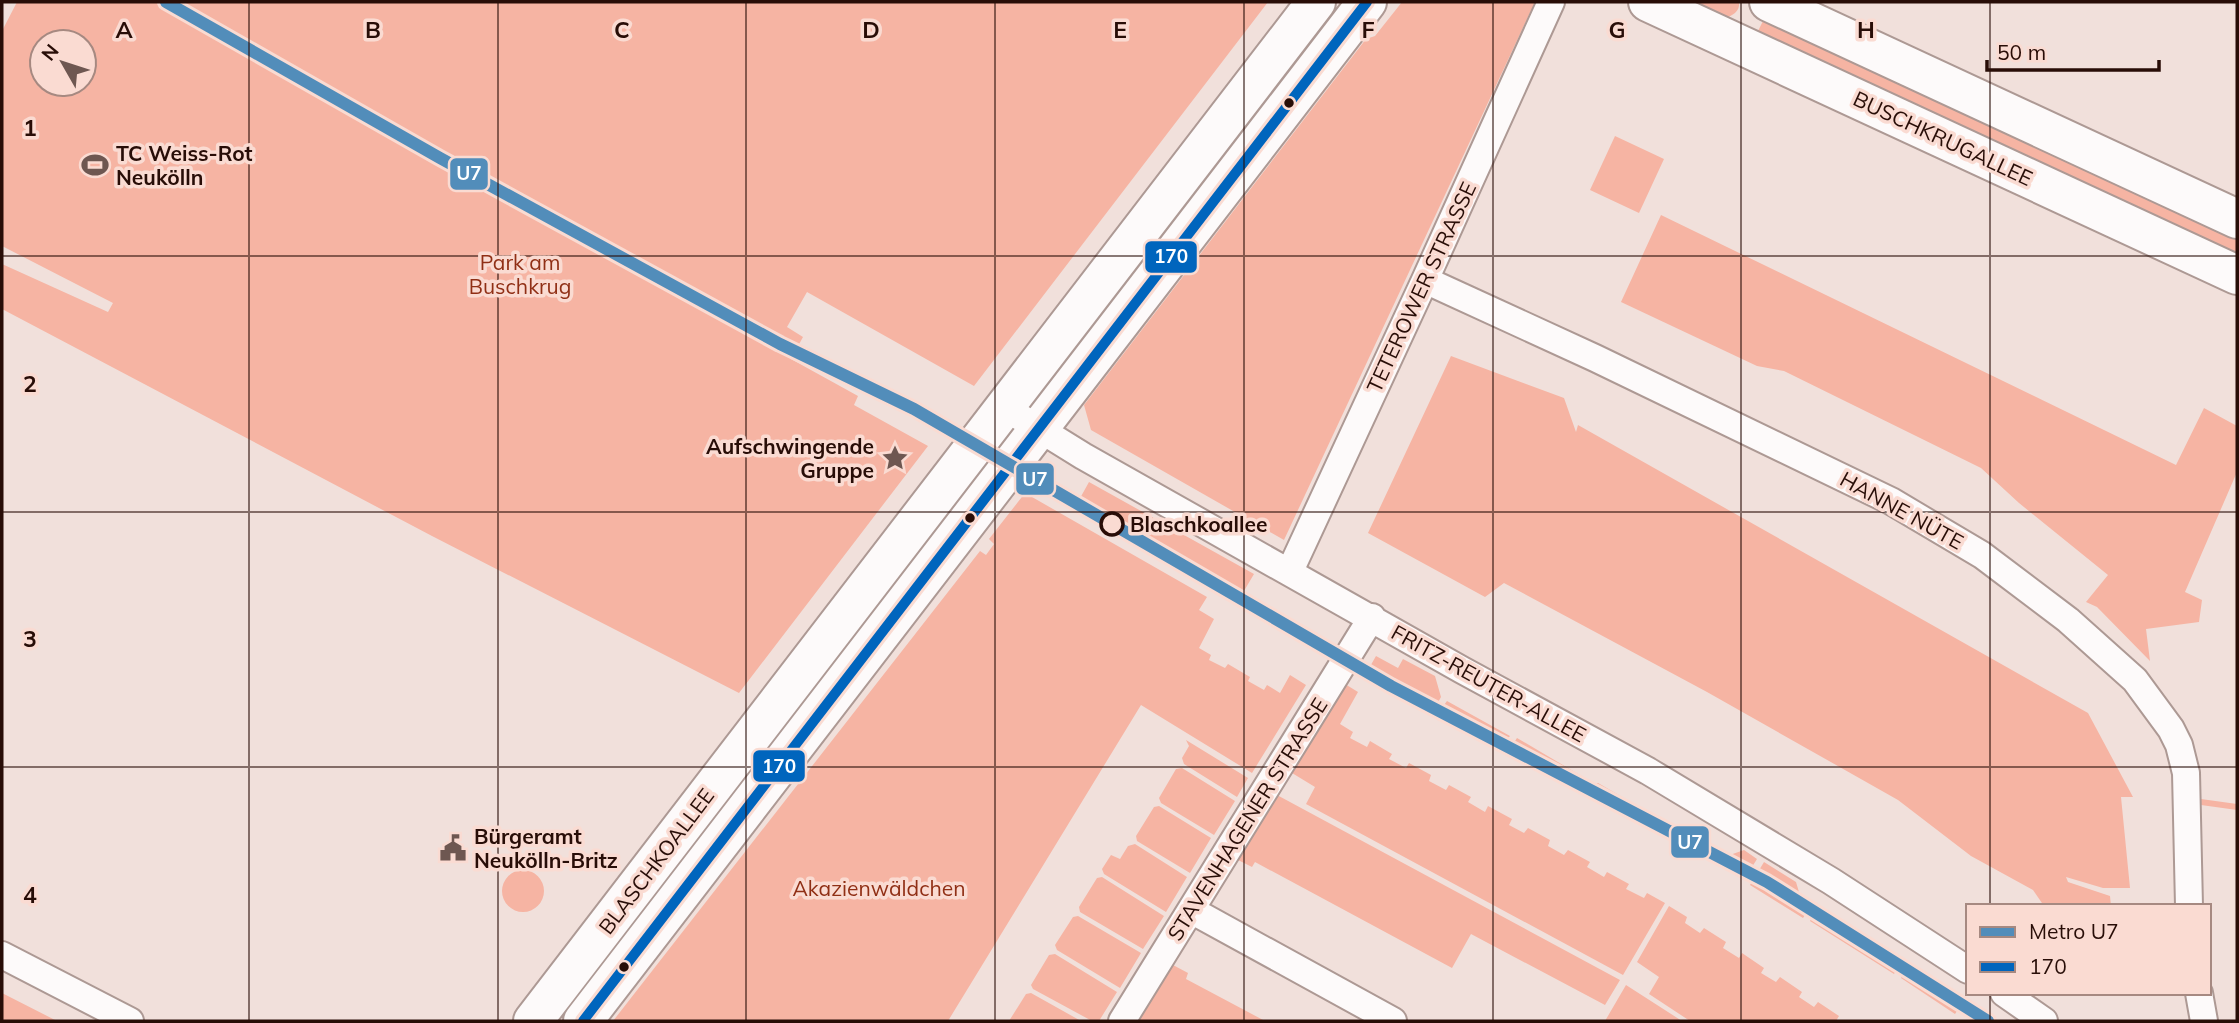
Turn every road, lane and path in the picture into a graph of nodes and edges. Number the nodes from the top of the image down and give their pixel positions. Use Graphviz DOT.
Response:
graph roads {
  1 [pos="1316,2"];
  2 [pos="1367,2"];
  3 [pos="1550,2"];
  4 [pos="1648,2"];
  5 [pos="1754,2"];
  6 [pos="1769,2"];
  7 [pos="1734,42"];
  8 [pos="2237,219"];
  9 [pos="2237,275"];
  10 [pos="1425,280"];
  11 [pos="1004,407"];
  12 [pos="1038,428"];
  13 [pos="1290,571"];
  14 [pos="1372,617"];
  15 [pos="2189,904"];
  16 [pos="1191,910"];
  17 [pos="2,955"];
  18 [pos="1966,969"];
  19 [pos="2007,995"];
  20 [pos="2199,995"];
  21 [pos="130,1021"];
  22 [pos="533,1021"];
  23 [pos="583,1021"];
  24 [pos="1122,1021"];
  25 [pos="1394,1021"];
  26 [pos="2045,1021"];
  27 [pos="2204,1021"];
  1 -- 11 [label="main road, BLASCHKOALLEE"];
  2 -- 12 [label="main road, BLASCHKOALLEE"];
  3 -- 10 [label="street, TETEROWER STRASSE"];
  4 -- 7 [label="main road, BUSCHKRUGALLEE"];
  5 -- 7 [label="main road"];
  6 -- 8 [label="main road"];
  7 -- 9 [label="main road, BUSCHKRUGALLEE"];
  10 -- 13 [label="street, TETEROWER STRASSE"];
  10 -- 15 [label="street, HANNE NÜTE"];
  11 -- 12 [label="street, FRITZ-REUTER-ALLEE"];
  11 -- 22 [label="main road, BLASCHKOALLEE"];
  12 -- 13 [label="street, FRITZ-REUTER-ALLEE"];
  12 -- 23 [label="main road, BLASCHKOALLEE"];
  13 -- 14 [label="street, FRITZ-REUTER-ALLEE"];
  14 -- 16 [label="street, STAVENHAGENER STRASSE"];
  14 -- 18 [label="street, FRITZ-REUTER-ALLEE"];
  16 -- 24 [label="street, STAVENHAGENER STRASSE"];
  16 -- 25 [label="street"];
  17 -- 21 [label="street"];
  19 -- 26 [label="street"];
  20 -- 27 [label="street"];
}
